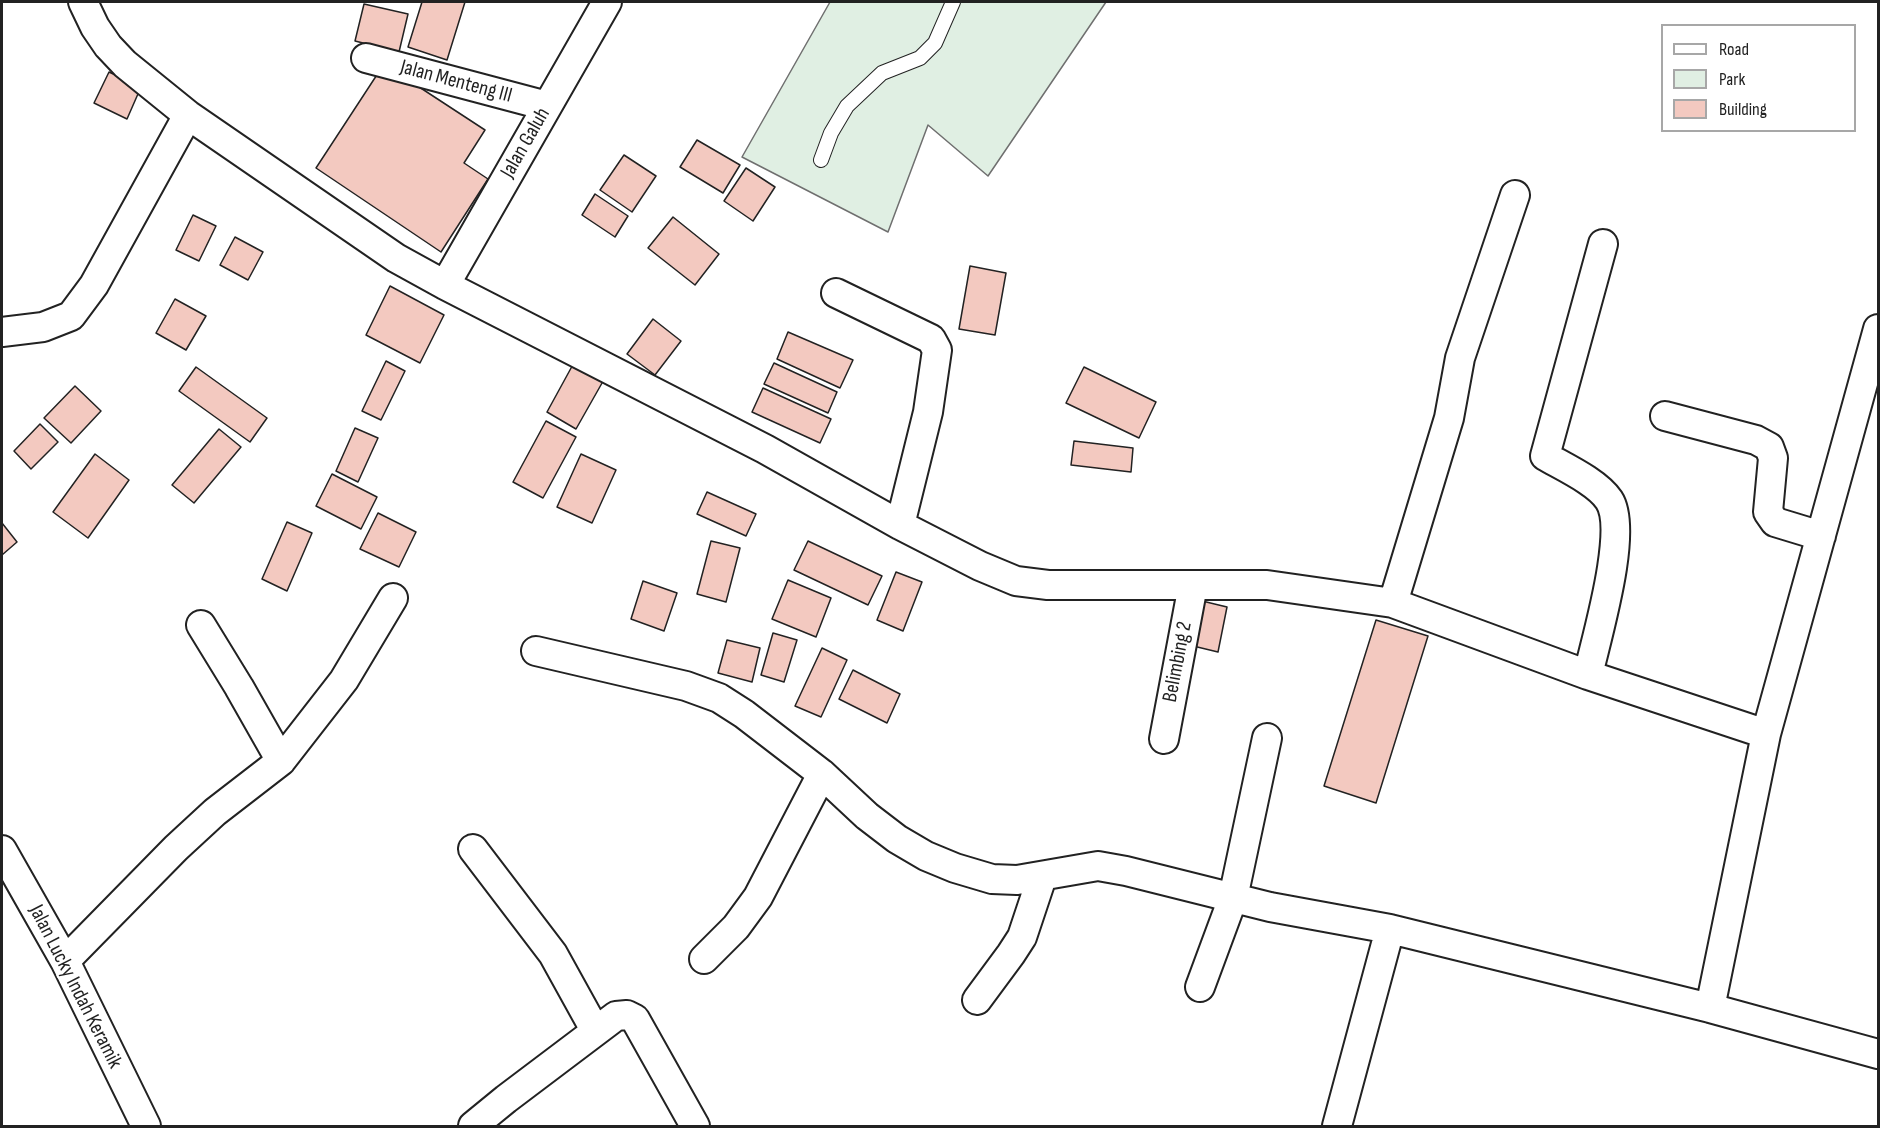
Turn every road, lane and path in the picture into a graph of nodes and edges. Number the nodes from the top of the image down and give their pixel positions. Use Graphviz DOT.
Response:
graph roads {
  1 [pos="83,2"];
  2 [pos="607,2"];
  3 [pos="953,2"];
  4 [pos="366,58"];
  5 [pos="547,106"];
  6 [pos="188,115"];
  7 [pos="821,160"];
  8 [pos="1515,195"];
  9 [pos="1604,244"];
  10 [pos="445,285"];
  11 [pos="836,293"];
  12 [pos="1878,329"];
  13 [pos="2,332"];
  14 [pos="1665,416"];
  15 [pos="900,525"];
  16 [pos="1821,536"];
  17 [pos="1193,585"];
  18 [pos="393,598"];
  19 [pos="1394,603"];
  20 [pos="201,625"];
  21 [pos="536,651"];
  22 [pos="1588,675"];
  23 [pos="1766,734"];
  24 [pos="1267,738"];
  25 [pos="1164,739"];
  26 [pos="281,761"];
  27 [pos="822,774"];
  28 [pos="473,849"];
  29 [pos="2,850"];
  30 [pos="1042,877"];
  31 [pos="1233,898"];
  32 [pos="1390,929"];
  33 [pos="704,959"];
  34 [pos="65,961"];
  35 [pos="1200,987"];
  36 [pos="977,1000"];
  37 [pos="1710,1008"];
  38 [pos="595,1030"];
  39 [pos="1878,1054"];
  40 [pos="146,1126"];
  41 [pos="473,1126"];
  42 [pos="695,1126"];
  43 [pos="1337,1126"];
  1 -- 6 [label="street"];
  2 -- 5 [label="street, Jalan Galuh"];
  3 -- 7 [label="lane"];
  4 -- 5 [label="street, Jalan Menteng III"];
  5 -- 10 [label="street, Jalan Galuh"];
  6 -- 10 [label="street"];
  6 -- 13 [label="street"];
  8 -- 19 [label="street"];
  9 -- 22 [label="street"];
  10 -- 15 [label="street"];
  11 -- 15 [label="street"];
  12 -- 16 [label="street"];
  14 -- 16 [label="street"];
  15 -- 17 [label="street"];
  16 -- 23 [label="street"];
  17 -- 19 [label="street"];
  17 -- 25 [label="street, Belimbing 2"];
  18 -- 26 [label="street"];
  19 -- 22 [label="street"];
  20 -- 26 [label="street"];
  21 -- 27 [label="street"];
  22 -- 23 [label="street"];
  23 -- 37 [label="street"];
  24 -- 31 [label="street"];
  26 -- 34 [label="street"];
  27 -- 30 [label="street"];
  27 -- 33 [label="street"];
  28 -- 38 [label="street"];
  29 -- 34 [label="street, Jalan Lucky Indah Keramik"];
  30 -- 31 [label="street"];
  30 -- 36 [label="street"];
  31 -- 32 [label="street"];
  31 -- 35 [label="street"];
  32 -- 37 [label="street"];
  32 -- 43 [label="street"];
  34 -- 40 [label="street, Jalan Lucky Indah Keramik"];
  37 -- 39 [label="street"];
  38 -- 41 [label="street"];
  38 -- 42 [label="street"];
}
